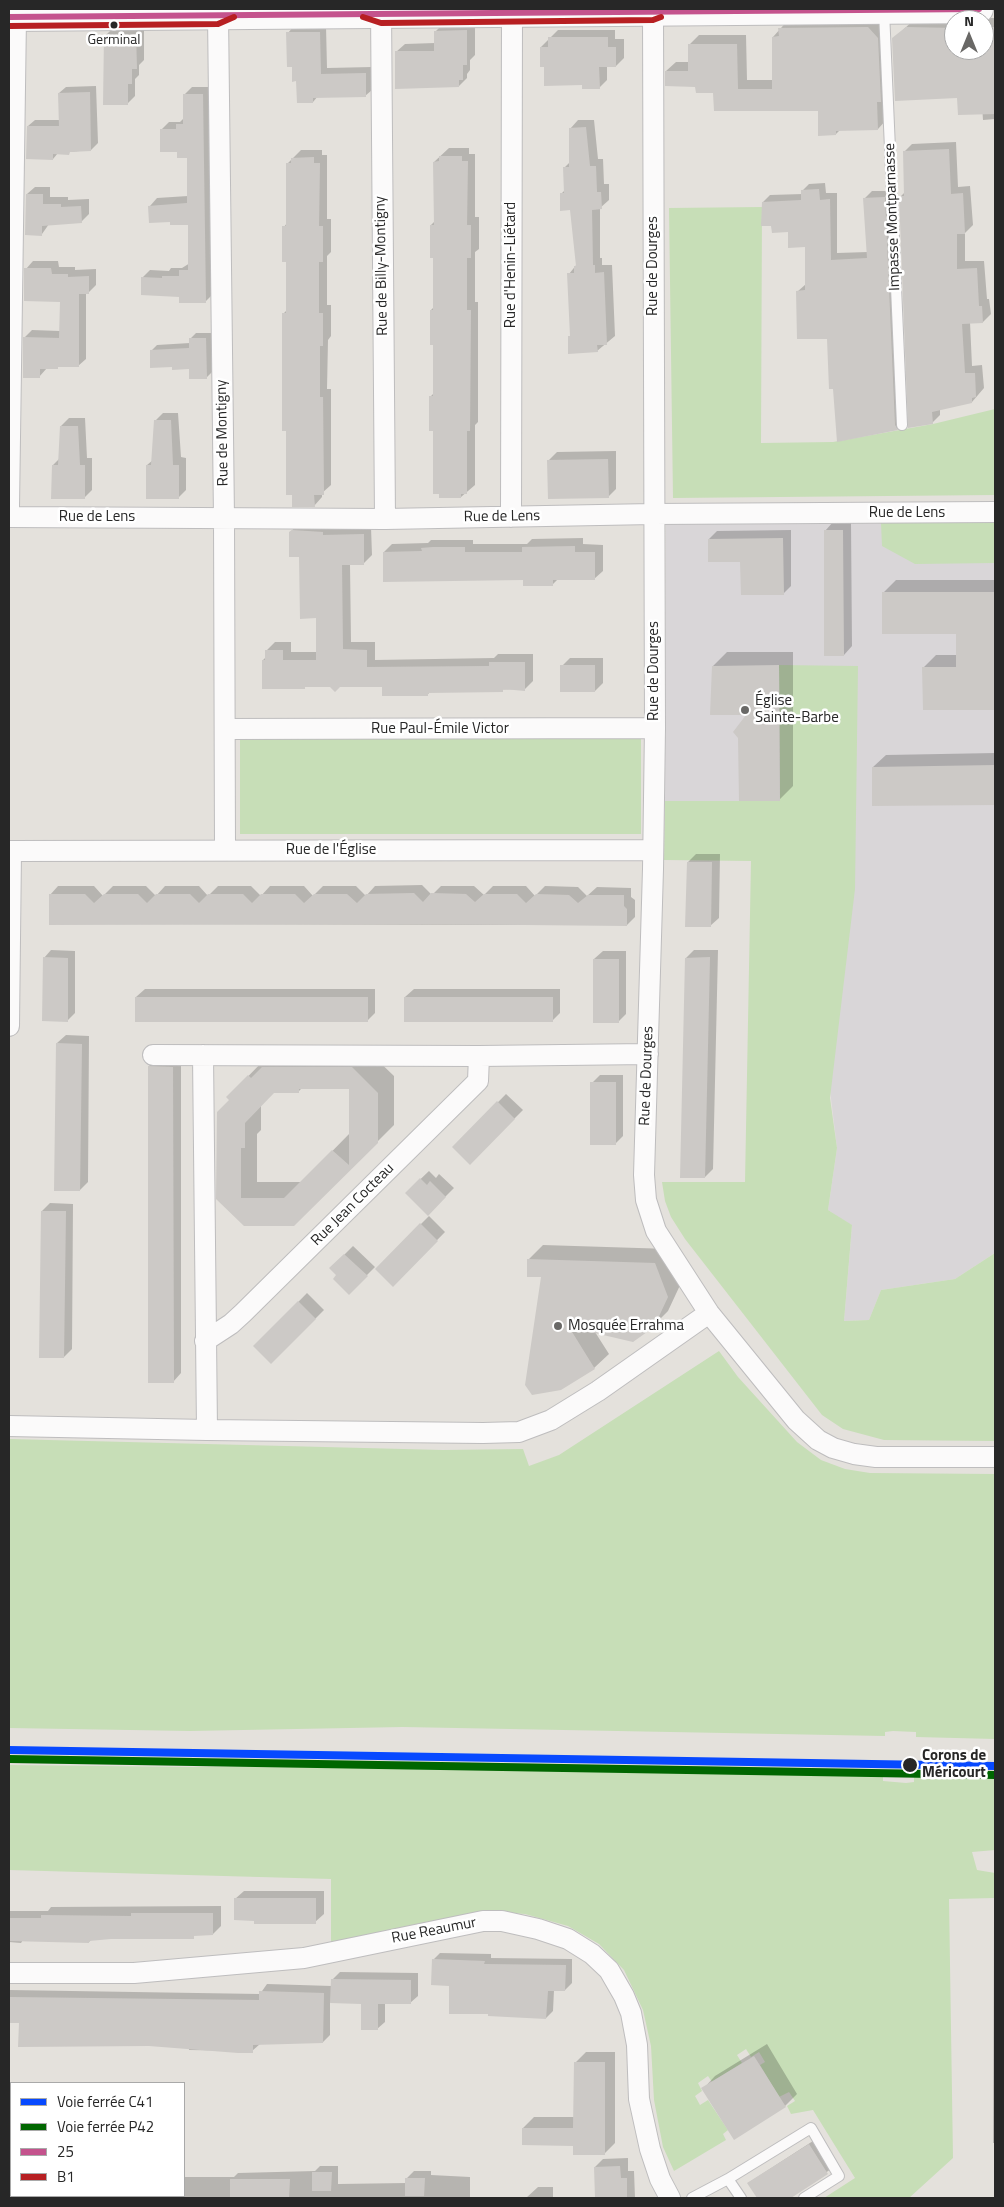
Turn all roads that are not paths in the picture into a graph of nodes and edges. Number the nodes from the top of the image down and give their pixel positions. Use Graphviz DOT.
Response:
graph roads {
  1 [pos="979,9"];
  2 [pos="376,10"];
  3 [pos="655,10"];
  4 [pos="884,10"];
  5 [pos="224,12"];
  6 [pos="512,12"];
  7 [pos="13,17"];
  8 [pos="902,425"];
  9 [pos="9,507"];
  10 [pos="995,512"];
  11 [pos="653,514"];
  12 [pos="9,517"];
  13 [pos="511,517"];
  14 [pos="224,518"];
  15 [pos="385,519"];
  16 [pos="654,728"];
  17 [pos="226,729"];
  18 [pos="226,850"];
  19 [pos="652,850"];
  20 [pos="10,851"];
  21 [pos="9,1026"];
  22 [pos="648,1054"];
  23 [pos="153,1055"];
  24 [pos="203,1055"];
  25 [pos="479,1056"];
  26 [pos="709,1313"];
  27 [pos="205,1340"];
  28 [pos="9,1426"];
  29 [pos="207,1430"];
  30 [pos="995,1457"];
  31 [pos="9,1972"];
  32 [pos="728,2179"];
  33 [pos="670,2198"];
  34 [pos="692,2198"];
  35 [pos="741,2198"];
  36 [pos="804,2198"];
  1 -- 4 [label="main road"];
  2 -- 5 [label="main road"];
  2 -- 6 [label="main road"];
  2 -- 15 [label="street, Rue de Billy-Montigny"];
  3 -- 4 [label="main road"];
  3 -- 6 [label="main road"];
  3 -- 11 [label="street, Rue de Dourges"];
  4 -- 8 [label="lane, Impasse Montparnasse"];
  5 -- 7 [label="main road"];
  5 -- 14 [label="street, Rue de Montigny"];
  6 -- 13 [label="street, Rue d'Henin-Liétard"];
  7 -- 9 [label="street"];
  10 -- 11 [label="street, Rue de Lens"];
  11 -- 13 [label="street, Rue de Lens"];
  11 -- 16 [label="street, Rue de Dourges"];
  12 -- 14 [label="street, Rue de Lens"];
  13 -- 15 [label="street, Rue de Lens"];
  14 -- 15 [label="street, Rue de Lens"];
  14 -- 17 [label="street, Rue de Montigny"];
  16 -- 17 [label="street, Rue Paul-Émile Victor"];
  16 -- 19 [label="street, Rue de Dourges"];
  17 -- 18 [label="street, Rue de Montigny"];
  18 -- 19 [label="street, Rue de l'Église"];
  18 -- 20 [label="street, Rue de l'Église"];
  19 -- 22 [label="street, Rue de Dourges"];
  20 -- 21 [label="street"];
  22 -- 25 [label="street"];
  22 -- 26 [label="street, Rue de Dourges"];
  23 -- 24 [label="street"];
  24 -- 25 [label="street"];
  24 -- 27 [label="street"];
  25 -- 27 [label="street, Rue Jean Cocteau"];
  26 -- 29 [label="street"];
  26 -- 30 [label="street, Rue de Dourges"];
  27 -- 29 [label="street"];
  28 -- 29 [label="street"];
  31 -- 33 [label="street, Rue Reaumur"];
  32 -- 34 [label="lane"];
  32 -- 35 [label="lane"];
  32 -- 36 [label="lane"];
}
